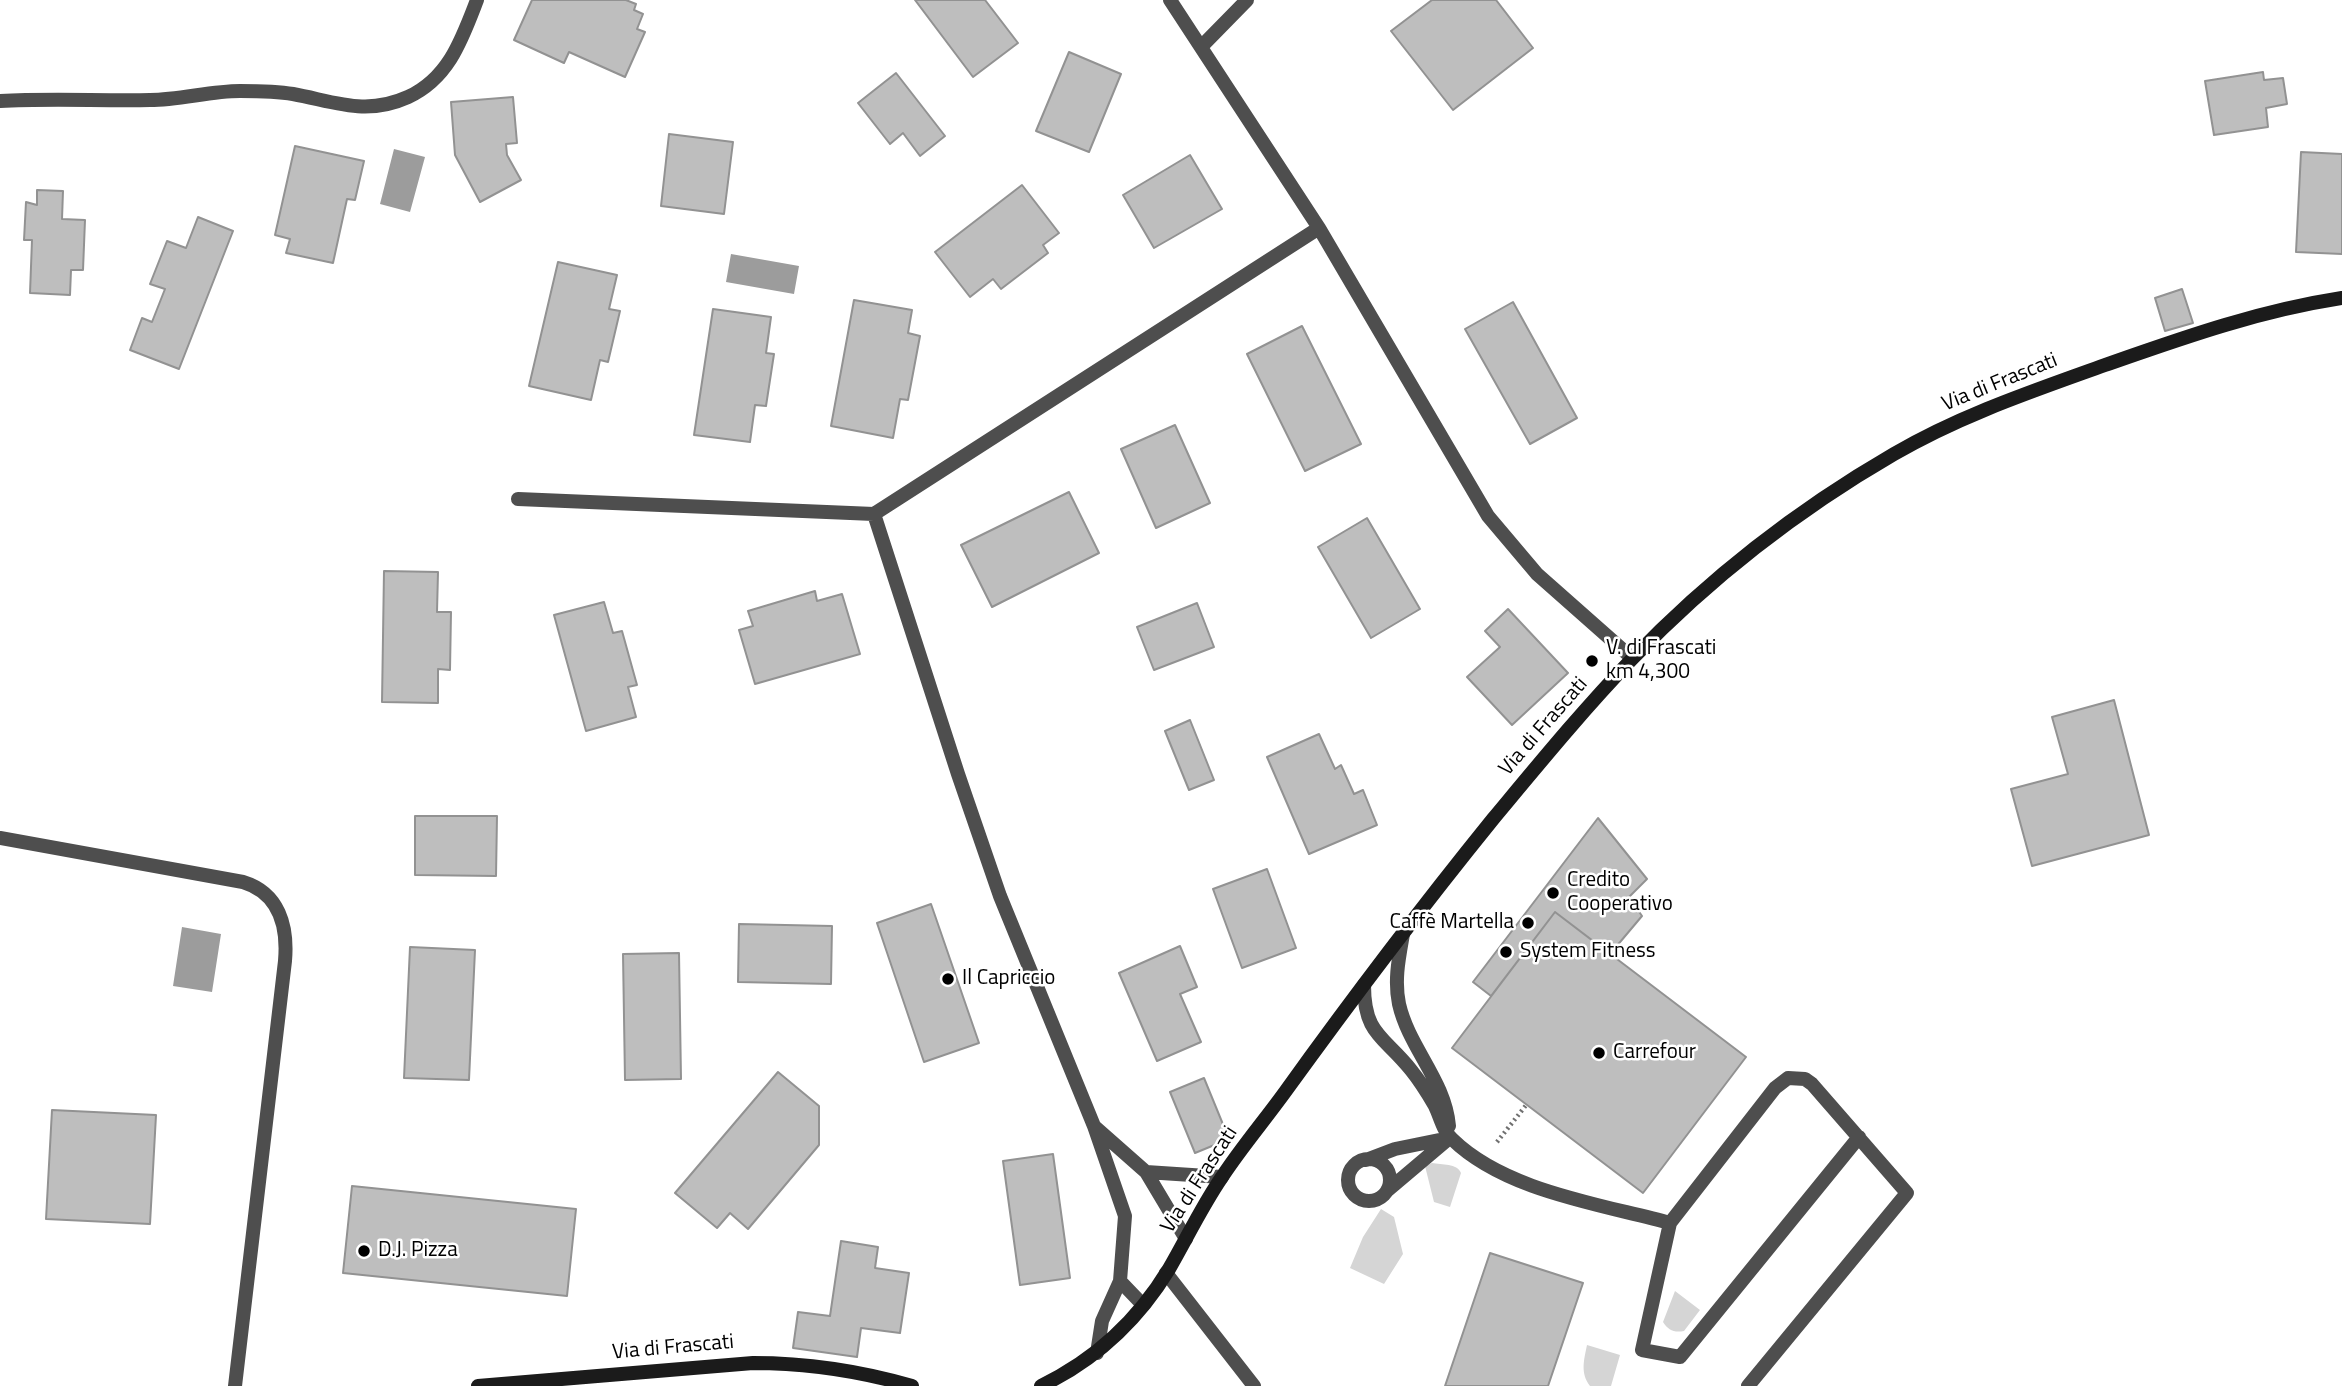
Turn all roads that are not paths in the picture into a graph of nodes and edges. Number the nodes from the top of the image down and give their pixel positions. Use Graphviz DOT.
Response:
graph roads {
  1 [pos="477,0"];
  2 [pos="1170,0"];
  3 [pos="1247,0"];
  4 [pos="1201,47"];
  5 [pos="0,101"];
  6 [pos="1319,228"];
  7 [pos="2342,299"];
  8 [pos="518,499"];
  9 [pos="874,514"];
  10 [pos="1632,659"];
  11 [pos="0,838"];
  12 [pos="1403,934"];
  13 [pos="1364,985"];
  14 [pos="1094,1126"];
  15 [pos="1859,1137"];
  16 [pos="1449,1138"];
  17 [pos="1366,1160"];
  18 [pos="1146,1172"];
  19 [pos="1222,1177"];
  20 [pos="1388,1190"];
  21 [pos="1670,1223"];
  22 [pos="1186,1239"];
  23 [pos="1167,1273"];
  24 [pos="1120,1281"];
  25 [pos="1143,1305"];
  26 [pos="1097,1353"];
  27 [pos="235,1386"];
  28 [pos="478,1386"];
  29 [pos="912,1386"];
  30 [pos="1041,1386"];
  31 [pos="1254,1386"];
  32 [pos="1748,1386"];
  1 -- 5 [label="street"];
  2 -- 4 [label="street"];
  3 -- 4 [label="street"];
  4 -- 6 [label="street"];
  6 -- 9 [label="street"];
  6 -- 10 [label="street"];
  7 -- 10 [label="main road, Via di Frascati"];
  8 -- 9 [label="street"];
  9 -- 14 [label="street"];
  10 -- 12 [label="main road, Via di Frascati"];
  11 -- 27 [label="street"];
  12 -- 13 [label="main road, Via di Frascati"];
  12 -- 16 [label="street"];
  13 -- 16 [label="street"];
  13 -- 19 [label="main road, Via di Frascati"];
  14 -- 18 [label="street"];
  14 -- 24 [label="street"];
  15 -- 21 [label="street"];
  15 -- 21 [label="street"];
  15 -- 32 [label="street"];
  16 -- 17 [label="street"];
  16 -- 20 [label="street"];
  16 -- 21 [label="street"];
  17 -- 20 [label="street"];
  17 -- 20 [label="street"];
  18 -- 19 [label="street"];
  18 -- 22 [label="street"];
  19 -- 22 [label="main road, Via di Frascati"];
  22 -- 23 [label="main road, Via di Frascati"];
  23 -- 25 [label="main road, Via di Frascati"];
  23 -- 31 [label="street"];
  24 -- 25 [label="street"];
  24 -- 26 [label="street"];
  25 -- 26 [label="main road, Via di Frascati"];
  26 -- 30 [label="main road, Via di Frascati"];
  28 -- 29 [label="main road, Via di Frascati"];
}
